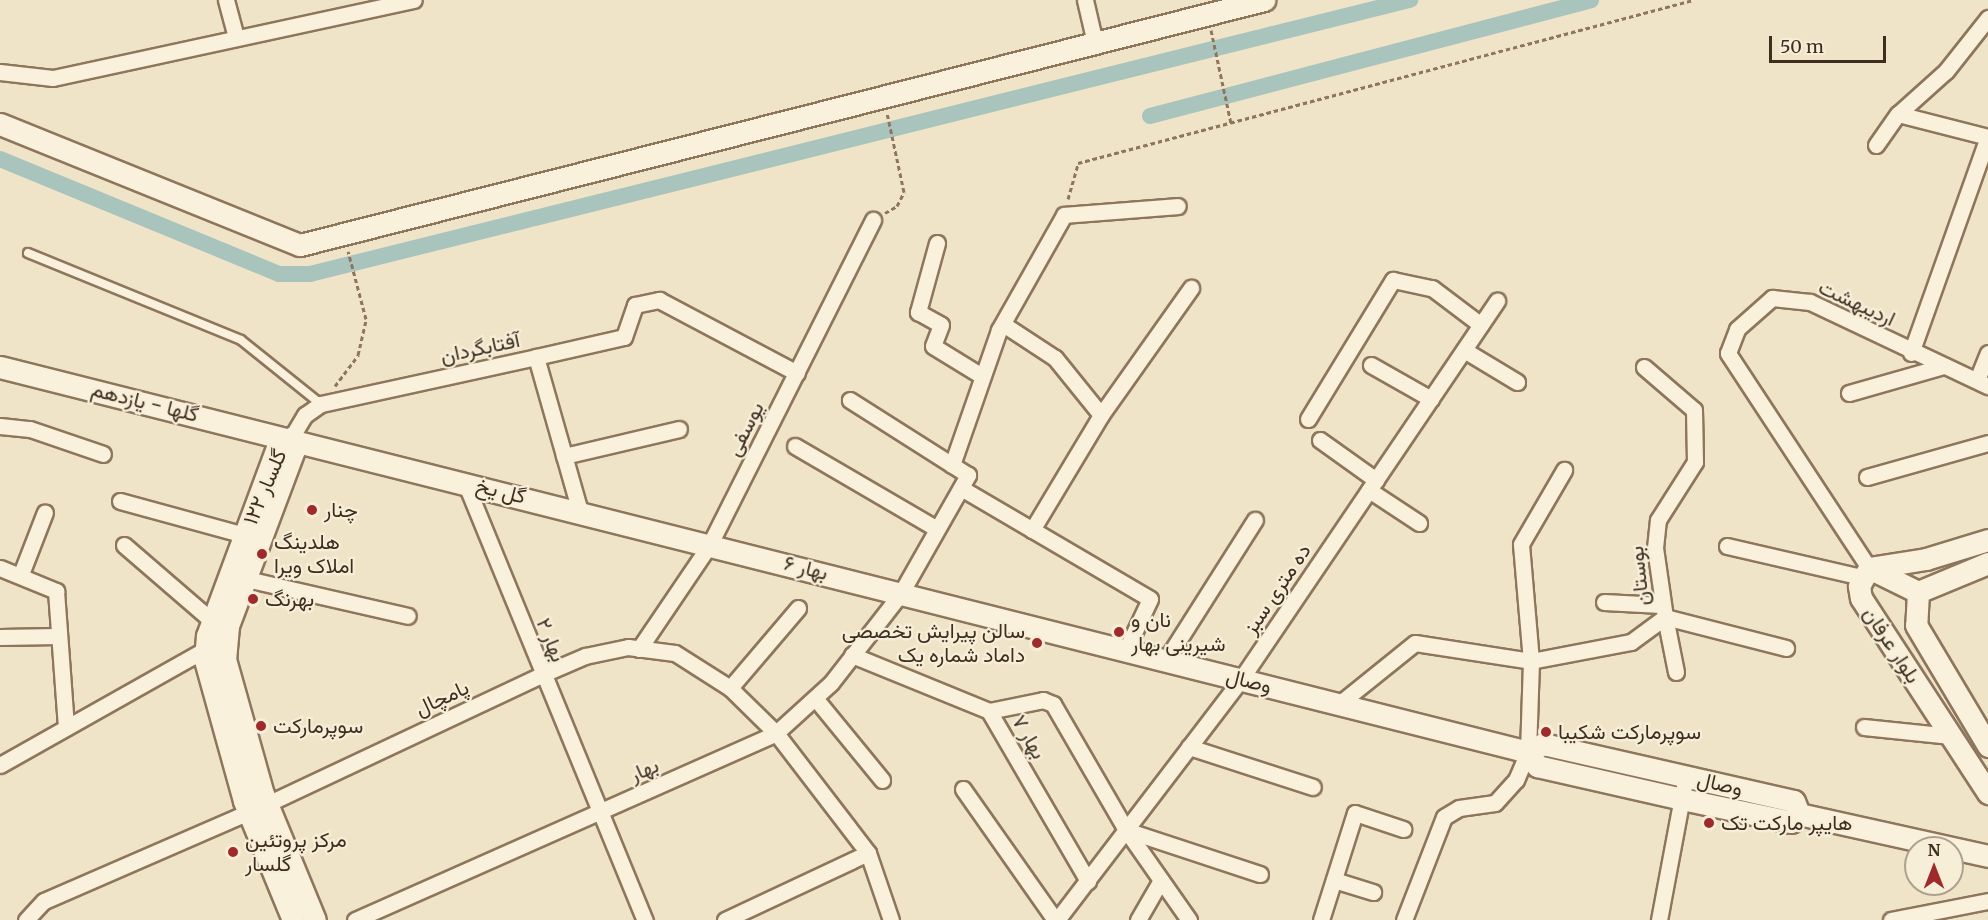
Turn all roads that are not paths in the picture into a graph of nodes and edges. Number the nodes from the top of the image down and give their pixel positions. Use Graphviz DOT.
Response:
graph roads {
  1 [pos="226,0"];
  2 [pos="414,0"];
  3 [pos="1085,0"];
  4 [pos="1264,0"];
  5 [pos="1988,18"];
  6 [pos="236,38"];
  7 [pos="1095,43"];
  8 [pos="0,72"];
  9 [pos="1898,114"];
  10 [pos="0,124"];
  11 [pos="1988,137"];
  12 [pos="1876,145"];
  13 [pos="1178,206"];
  14 [pos="873,220"];
  15 [pos="937,243"];
  16 [pos="28,253"];
  17 [pos="1191,288"];
  18 [pos="1497,301"];
  19 [pos="1003,324"];
  20 [pos="1481,325"];
  21 [pos="1464,350"];
  22 [pos="1911,352"];
  23 [pos="1988,353"];
  24 [pos="536,357"];
  25 [pos="1371,365"];
  26 [pos="1944,366"];
  27 [pos="0,367"];
  28 [pos="1644,367"];
  29 [pos="797,373"];
  30 [pos="982,376"];
  31 [pos="1517,382"];
  32 [pos="1982,383"];
  33 [pos="1850,393"];
  34 [pos="1431,399"];
  35 [pos="850,400"];
  36 [pos="321,405"];
  37 [pos="1101,415"];
  38 [pos="1308,419"];
  39 [pos="0,426"];
  40 [pos="679,429"];
  41 [pos="291,438"];
  42 [pos="1320,440"];
  43 [pos="1988,443"];
  44 [pos="795,446"];
  45 [pos="103,454"];
  46 [pos="564,456"];
  47 [pos="952,465"];
  48 [pos="1564,470"];
  49 [pos="1867,477"];
  50 [pos="465,482"];
  51 [pos="964,482"];
  52 [pos="1373,485"];
  53 [pos="120,501"];
  54 [pos="580,511"];
  55 [pos="45,512"];
  56 [pos="1255,520"];
  57 [pos="1419,523"];
  58 [pos="937,529"];
  59 [pos="1032,530"];
  60 [pos="244,535"];
  61 [pos="1988,540"];
  62 [pos="710,544"];
  63 [pos="124,545"];
  64 [pos="1727,546"];
  65 [pos="1988,563"];
  66 [pos="0,568"];
  67 [pos="1865,572"];
  68 [pos="21,574"];
  69 [pos="238,577"];
  70 [pos="1918,592"];
  71 [pos="901,593"];
  72 [pos="1604,602"];
  73 [pos="798,608"];
  74 [pos="1663,611"];
  75 [pos="408,616"];
  76 [pos="212,621"];
  77 [pos="58,636"];
  78 [pos="0,638"];
  79 [pos="1786,648"];
  80 [pos="206,649"];
  81 [pos="639,649"];
  82 [pos="1126,650"];
  83 [pos="852,655"];
  84 [pos="1166,660"];
  85 [pos="1531,661"];
  86 [pos="1676,672"];
  87 [pos="543,674"];
  88 [pos="1241,679"];
  89 [pos="730,688"];
  90 [pos="815,698"];
  91 [pos="1339,704"];
  92 [pos="989,711"];
  93 [pos="66,728"];
  94 [pos="1864,728"];
  95 [pos="776,734"];
  96 [pos="1951,736"];
  97 [pos="1988,746"];
  98 [pos="1189,747"];
  99 [pos="1528,752"];
  100 [pos="0,765"];
  101 [pos="1686,776"];
  102 [pos="882,780"];
  103 [pos="1312,787"];
  104 [pos="963,789"];
  105 [pos="1988,794"];
  106 [pos="1682,799"];
  107 [pos="258,808"];
  108 [pos="601,813"];
  109 [pos="1799,814"];
  110 [pos="1403,829"];
  111 [pos="1126,830"];
  112 [pos="868,853"];
  113 [pos="1988,856"];
  114 [pos="1260,874"];
  115 [pos="1161,880"];
  116 [pos="1334,880"];
  117 [pos="1088,881"];
  118 [pos="1373,892"];
  119 [pos="1988,901"];
  120 [pos="26,920"];
  121 [pos="293,920"];
  122 [pos="315,920"];
  123 [pos="355,920"];
  124 [pos="645,920"];
  125 [pos="724,920"];
  126 [pos="891,920"];
  127 [pos="1056,920"];
  128 [pos="1138,920"];
  129 [pos="1189,920"];
  130 [pos="1321,920"];
  131 [pos="1404,920"];
  132 [pos="1659,920"];
  133 [pos="1891,920"];
  1 -- 6 [label="street"];
  2 -- 6 [label="street"];
  3 -- 7 [label="street"];
  4 -- 7 [label="main road"];
  5 -- 9 [label="street"];
  6 -- 8 [label="street"];
  7 -- 10 [label="main road"];
  9 -- 11 [label="street"];
  9 -- 12 [label="street"];
  11 -- 22 [label="street"];
  13 -- 19 [label="street"];
  14 -- 29 [label="street, یوسفی"];
  15 -- 30 [label="street"];
  16 -- 36 [label="lane"];
  17 -- 37 [label="street"];
  18 -- 20 [label="street, ده متری سبز"];
  19 -- 30 [label="street"];
  19 -- 37 [label="street"];
  20 -- 21 [label="street, ده متری سبز"];
  20 -- 38 [label="street"];
  21 -- 31 [label="street"];
  21 -- 34 [label="street, ده متری سبز"];
  22 -- 26 [label="street, اردیبهشت"];
  22 -- 67 [label="street, اردیبهشت"];
  23 -- 32 [label="street"];
  24 -- 29 [label="street"];
  24 -- 36 [label="street, آفتابگردان"];
  24 -- 46 [label="street, آفتابگردان"];
  25 -- 34 [label="street"];
  26 -- 32 [label="street, اردیبهشت"];
  26 -- 33 [label="street"];
  27 -- 41 [label="main road, گلها - یازدهم"];
  28 -- 74 [label="street, بوستان"];
  29 -- 62 [label="street, یوسفی"];
  30 -- 47 [label="street"];
  34 -- 52 [label="street, ده متری سبز"];
  35 -- 47 [label="street"];
  36 -- 41 [label="street, آفتابگردان"];
  37 -- 59 [label="street"];
  39 -- 45 [label="street"];
  40 -- 46 [label="street"];
  41 -- 50 [label="main road, گل یخ"];
  41 -- 60 [label="main road, گلسار ۱۲۲"];
  41 -- 69 [label="main road, گلسار ۱۲۲"];
  42 -- 52 [label="street"];
  43 -- 49 [label="street"];
  44 -- 58 [label="street"];
  46 -- 54 [label="street, آفتابگردان"];
  47 -- 51 [label="street"];
  48 -- 85 [label="street"];
  50 -- 54 [label="main road, گل یخ"];
  50 -- 87 [label="street, بهار ۲"];
  51 -- 58 [label="street, بهار"];
  51 -- 59 [label="street"];
  52 -- 57 [label="street"];
  52 -- 88 [label="street, ده متری سبز"];
  53 -- 60 [label="street"];
  54 -- 62 [label="main road, گل یخ"];
  55 -- 68 [label="street"];
  56 -- 84 [label="street"];
  58 -- 71 [label="street, بهار"];
  59 -- 82 [label="street"];
  60 -- 69 [label="main road, گلسار ۱۲۲"];
  61 -- 67 [label="main road"];
  62 -- 71 [label="main road, بهار ۶"];
  62 -- 81 [label="street, یوسفی"];
  63 -- 76 [label="street"];
  64 -- 67 [label="street"];
  65 -- 70 [label="main road"];
  66 -- 68 [label="street"];
  67 -- 70 [label="main road"];
  67 -- 96 [label="main road, بلوار عرفان"];
  68 -- 77 [label="street"];
  69 -- 75 [label="street"];
  69 -- 76 [label="main road, گلسار ۱۲۲"];
  69 -- 107 [label="main road, گلسار ۱۲۲"];
  70 -- 97 [label="main road, بلوار عرفان"];
  71 -- 82 [label="main road, وصال"];
  71 -- 83 [label="street, بهار"];
  72 -- 74 [label="street"];
  73 -- 89 [label="street"];
  74 -- 79 [label="street"];
  74 -- 85 [label="street, بوستان"];
  74 -- 86 [label="street"];
  76 -- 80 [label="main road, گلسار ۱۲۲"];
  77 -- 78 [label="street"];
  77 -- 93 [label="street"];
  80 -- 93 [label="street"];
  80 -- 107 [label="main road, گلسار ۱۲۲"];
  81 -- 87 [label="street, پامچال"];
  81 -- 89 [label="street, پامچال"];
  82 -- 84 [label="main road, وصال"];
  83 -- 90 [label="street, بهار"];
  83 -- 92 [label="street, بهار ۷"];
  84 -- 88 [label="main road, وصال"];
  85 -- 91 [label="street, بوستان"];
  85 -- 99 [label="street"];
  87 -- 107 [label="street, پامچال"];
  87 -- 108 [label="street, بهار ۲"];
  88 -- 91 [label="main road, وصال"];
  88 -- 98 [label="street, ده متری سبز"];
  89 -- 95 [label="street, پامچال"];
  90 -- 95 [label="street, بهار"];
  90 -- 102 [label="street"];
  91 -- 99 [label="main road, وصال"];
  92 -- 111 [label="street"];
  92 -- 117 [label="street, بهار ۷"];
  93 -- 100 [label="street"];
  94 -- 96 [label="street"];
  95 -- 108 [label="street, بهار"];
  95 -- 112 [label="street, پامچال"];
  96 -- 105 [label="main road, بلوار عرفان"];
  98 -- 103 [label="street"];
  98 -- 111 [label="street, ده متری سبز"];
  99 -- 101 [label="main road, وصال"];
  99 -- 106 [label="main road, وصال"];
  99 -- 131 [label="street"];
  101 -- 106 [label="street"];
  101 -- 109 [label="main road, وصال"];
  104 -- 127 [label="street"];
  106 -- 109 [label="main road, وصال"];
  106 -- 132 [label="street"];
  107 -- 120 [label="street, پامچال"];
  107 -- 121 [label="main road, گلسار ۱۲۲"];
  107 -- 122 [label="main road, گلسار ۱۲۲"];
  108 -- 123 [label="street, بهار"];
  108 -- 124 [label="street, بهار ۲"];
  109 -- 113 [label="main road, وصال"];
  110 -- 116 [label="street"];
  111 -- 114 [label="street"];
  111 -- 115 [label="street"];
  111 -- 117 [label="street, ده متری سبز"];
  112 -- 125 [label="street"];
  112 -- 126 [label="street, پامچال"];
  115 -- 128 [label="street"];
  115 -- 129 [label="street"];
  116 -- 118 [label="street"];
  116 -- 130 [label="street"];
  117 -- 127 [label="street, ده متری سبز"];
  119 -- 133 [label="street"];
}
